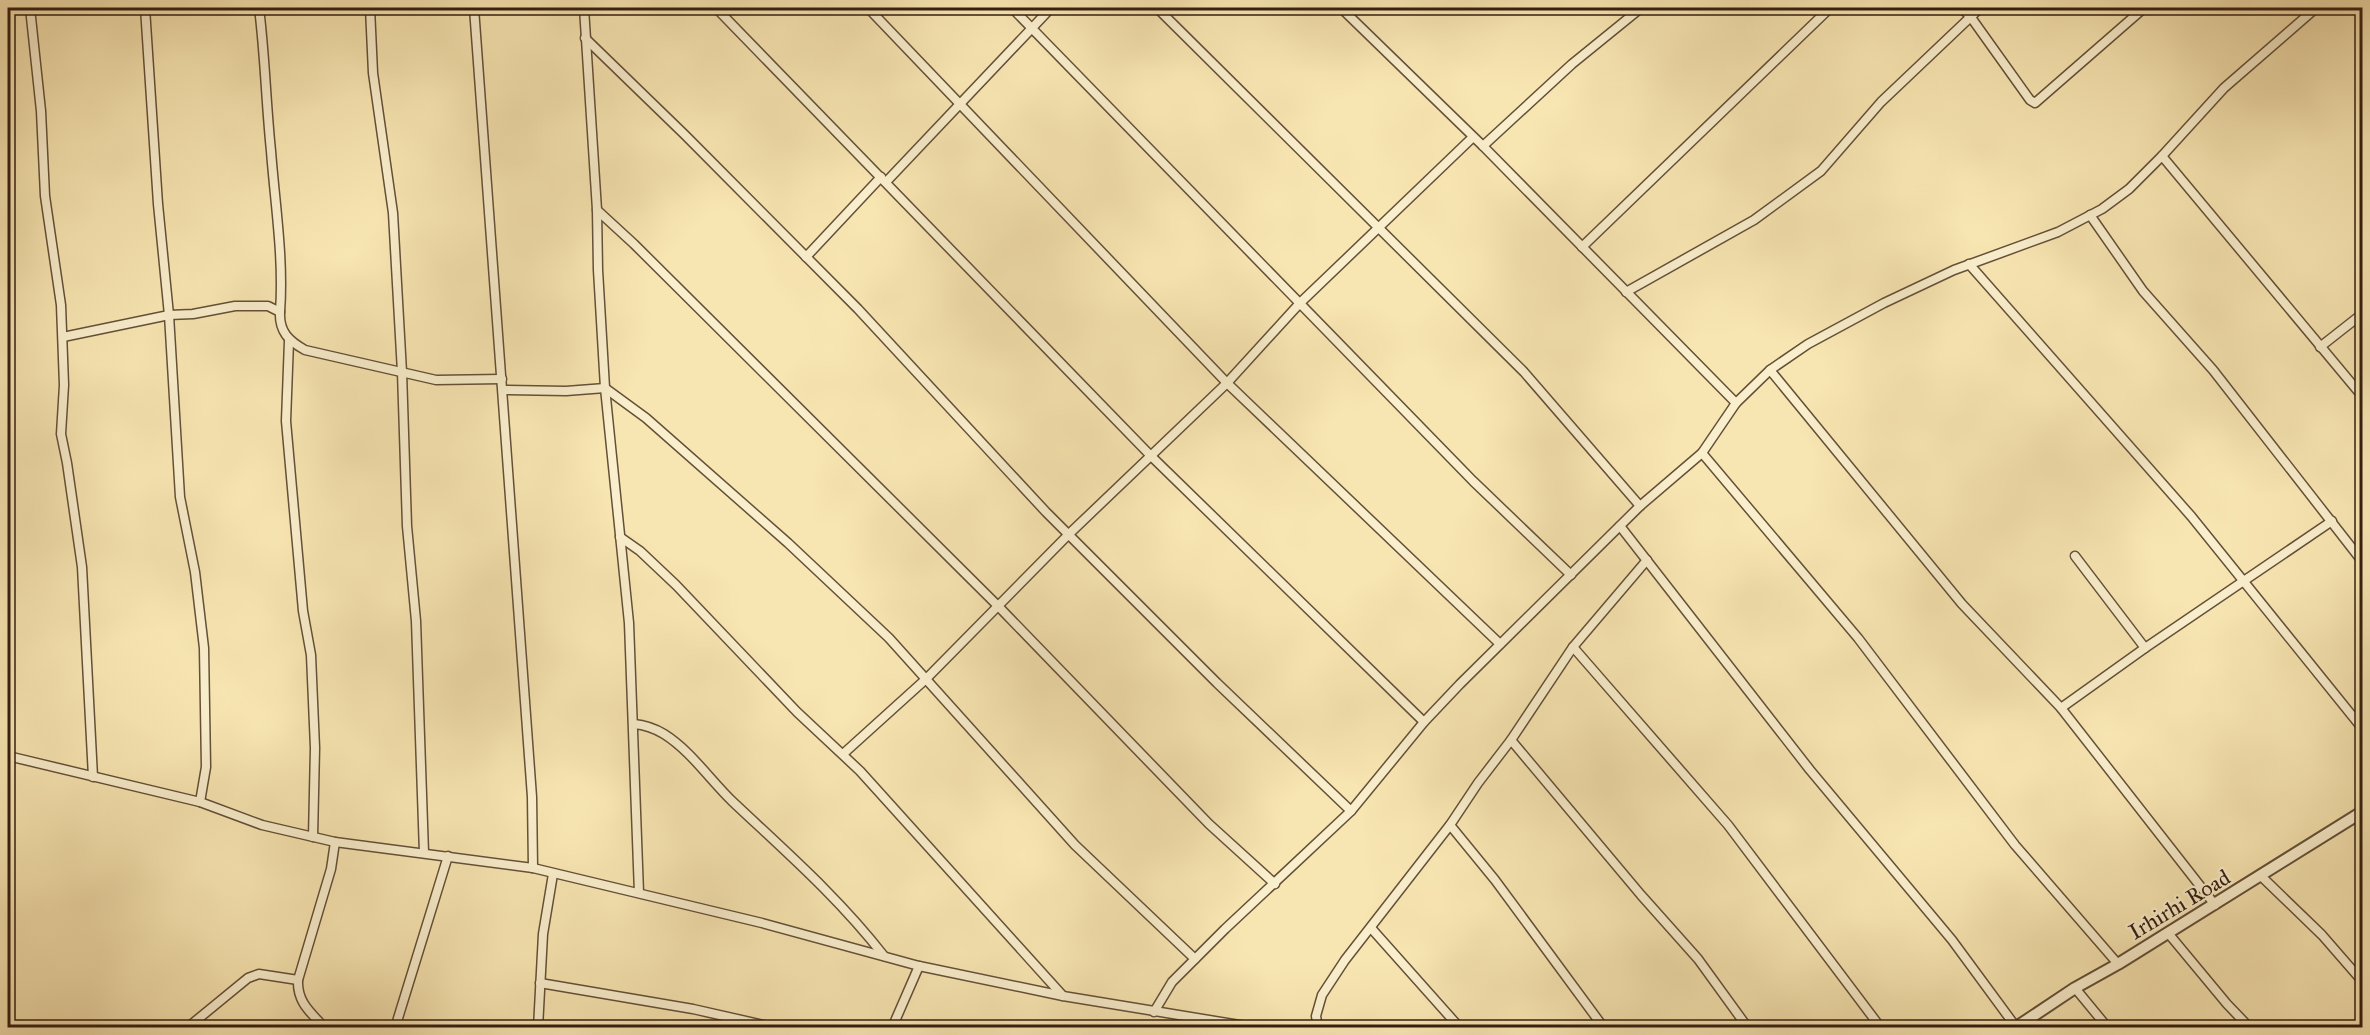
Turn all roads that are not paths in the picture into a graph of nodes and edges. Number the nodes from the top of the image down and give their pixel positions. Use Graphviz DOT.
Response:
graph roads {
  1 [pos="30,8"];
  2 [pos="145,8"];
  3 [pos="259,8"];
  4 [pos="370,8"];
  5 [pos="474,8"];
  6 [pos="584,8"];
  7 [pos="716,8"];
  8 [pos="868,8"];
  9 [pos="1012,8"];
  10 [pos="1051,8"];
  11 [pos="1157,8"];
  12 [pos="1341,8"];
  13 [pos="1641,8"];
  14 [pos="1830,8"];
  15 [pos="1961,8"];
  16 [pos="1980,8"];
  17 [pos="2144,8"];
  18 [pos="2316,8"];
  19 [pos="1970,16"];
  20 [pos="1031,27"];
  21 [pos="585,38"];
  22 [pos="960,103"];
  23 [pos="1472,138"];
  24 [pos="1483,146"];
  25 [pos="2162,156"];
  26 [pos="884,180"];
  27 [pos="597,210"];
  28 [pos="2090,215"];
  29 [pos="1381,227"];
  30 [pos="1582,247"];
  31 [pos="806,256"];
  32 [pos="1969,264"];
  33 [pos="1626,292"];
  34 [pos="1300,303"];
  35 [pos="280,312"];
  36 [pos="2362,314"];
  37 [pos="169,315"];
  38 [pos="63,337"];
  39 [pos="289,341"];
  40 [pos="2320,347"];
  41 [pos="1770,370"];
  42 [pos="402,372"];
  43 [pos="502,379"];
  44 [pos="1227,382"];
  45 [pos="605,388"];
  46 [pos="503,390"];
  47 [pos="2362,396"];
  48 [pos="1736,403"];
  49 [pos="1702,453"];
  50 [pos="1150,454"];
  51 [pos="1640,506"];
  52 [pos="2332,521"];
  53 [pos="1620,526"];
  54 [pos="1069,534"];
  55 [pos="620,537"];
  56 [pos="2075,556"];
  57 [pos="1647,560"];
  58 [pos="2362,561"];
  59 [pos="1571,575"];
  60 [pos="2242,581"];
  61 [pos="999,607"];
  62 [pos="1500,644"];
  63 [pos="1573,647"];
  64 [pos="2145,648"];
  65 [pos="926,679"];
  66 [pos="2061,708"];
  67 [pos="1424,722"];
  68 [pos="634,724"];
  69 [pos="2362,728"];
  70 [pos="1511,740"];
  71 [pos="843,754"];
  72 [pos="8,756"];
  73 [pos="93,777"];
  74 [pos="200,802"];
  75 [pos="1351,811"];
  76 [pos="2362,812"];
  77 [pos="1450,825"];
  78 [pos="313,837"];
  79 [pos="335,842"];
  80 [pos="424,853"];
  81 [pos="448,856"];
  82 [pos="533,868"];
  83 [pos="553,874"];
  84 [pos="2262,877"];
  85 [pos="1275,884"];
  86 [pos="639,893"];
  87 [pos="2215,905"];
  88 [pos="1371,928"];
  89 [pos="2168,933"];
  90 [pos="884,956"];
  91 [pos="1195,959"];
  92 [pos="2118,964"];
  93 [pos="920,966"];
  94 [pos="298,980"];
  95 [pos="2362,981"];
  96 [pos="540,983"];
  97 [pos="2075,988"];
  98 [pos="1063,996"];
  99 [pos="1154,1012"];
  100 [pos="2015,1027"];
  101 [pos="187,1028"];
  102 [pos="325,1028"];
  103 [pos="395,1028"];
  104 [pos="538,1028"];
  105 [pos="777,1028"];
  106 [pos="892,1028"];
  107 [pos="1258,1028"];
  108 [pos="1318,1028"];
  109 [pos="1460,1028"];
  110 [pos="1604,1028"];
  111 [pos="1748,1028"];
  112 [pos="1881,1028"];
  113 [pos="2108,1028"];
  114 [pos="2250,1028"];
  1 -- 38 [label="street"];
  2 -- 37 [label="street"];
  3 -- 35 [label="street"];
  4 -- 42 [label="street"];
  5 -- 43 [label="street"];
  6 -- 21 [label="street"];
  7 -- 26 [label="street"];
  8 -- 22 [label="street"];
  9 -- 20 [label="street"];
  10 -- 20 [label="street"];
  11 -- 29 [label="street"];
  12 -- 23 [label="street"];
  13 -- 24 [label="street"];
  14 -- 30 [label="street"];
  15 -- 19 [label="street"];
  16 -- 19 [label="street"];
  17 -- 19 [label="street"];
  18 -- 25 [label="street"];
  19 -- 33 [label="street"];
  20 -- 22 [label="street"];
  20 -- 34 [label="street"];
  21 -- 27 [label="street"];
  21 -- 31 [label="street"];
  22 -- 26 [label="street"];
  22 -- 44 [label="street"];
  23 -- 24 [label="street"];
  23 -- 29 [label="street"];
  24 -- 30 [label="street"];
  25 -- 28 [label="street"];
  25 -- 40 [label="street"];
  26 -- 31 [label="street"];
  26 -- 50 [label="street"];
  27 -- 45 [label="street"];
  27 -- 61 [label="street"];
  28 -- 32 [label="street"];
  28 -- 52 [label="street"];
  29 -- 34 [label="street"];
  29 -- 51 [label="street"];
  30 -- 33 [label="street"];
  31 -- 54 [label="street"];
  32 -- 41 [label="street"];
  32 -- 60 [label="street"];
  33 -- 48 [label="street"];
  34 -- 44 [label="street"];
  34 -- 59 [label="street"];
  35 -- 37 [label="street"];
  35 -- 39 [label="street"];
  36 -- 40 [label="street"];
  37 -- 38 [label="street"];
  37 -- 74 [label="street"];
  38 -- 73 [label="street"];
  39 -- 42 [label="street"];
  39 -- 78 [label="street"];
  40 -- 47 [label="street"];
  41 -- 48 [label="street"];
  41 -- 66 [label="street"];
  42 -- 43 [label="street"];
  42 -- 80 [label="street"];
  43 -- 46 [label="street"];
  44 -- 50 [label="street"];
  44 -- 62 [label="street"];
  45 -- 46 [label="street"];
  45 -- 55 [label="street"];
  45 -- 65 [label="street"];
  46 -- 82 [label="street"];
  48 -- 49 [label="street"];
  49 -- 51 [label="street"];
  49 -- 92 [label="street"];
  50 -- 54 [label="street"];
  50 -- 67 [label="street"];
  51 -- 53 [label="street"];
  52 -- 58 [label="street"];
  52 -- 60 [label="street"];
  53 -- 57 [label="street"];
  53 -- 59 [label="street"];
  54 -- 61 [label="street"];
  54 -- 75 [label="street"];
  55 -- 68 [label="street"];
  55 -- 71 [label="street"];
  56 -- 64 [label="street"];
  57 -- 63 [label="street"];
  57 -- 100 [label="street"];
  59 -- 62 [label="street"];
  60 -- 64 [label="street"];
  60 -- 69 [label="street"];
  61 -- 65 [label="street"];
  61 -- 85 [label="street"];
  62 -- 67 [label="street"];
  63 -- 70 [label="street"];
  63 -- 112 [label="street"];
  64 -- 66 [label="street"];
  65 -- 71 [label="street"];
  65 -- 91 [label="street"];
  66 -- 87 [label="street"];
  67 -- 75 [label="street"];
  68 -- 86 [label="street"];
  68 -- 90 [label="street"];
  70 -- 77 [label="street"];
  70 -- 111 [label="street"];
  71 -- 98 [label="street"];
  72 -- 73 [label="street"];
  73 -- 74 [label="street"];
  74 -- 78 [label="street"];
  75 -- 85 [label="street"];
  76 -- 84 [label="street, Irhirhi Road"];
  77 -- 88 [label="street"];
  77 -- 110 [label="street"];
  78 -- 79 [label="street"];
  79 -- 80 [label="street"];
  79 -- 94 [label="street"];
  80 -- 81 [label="street"];
  81 -- 82 [label="street"];
  81 -- 103 [label="street"];
  82 -- 83 [label="street"];
  83 -- 86 [label="street"];
  83 -- 96 [label="street"];
  84 -- 87 [label="street, Irhirhi Road"];
  84 -- 95 [label="street"];
  85 -- 91 [label="street"];
  86 -- 90 [label="street"];
  87 -- 89 [label="street, Irhirhi Road"];
  88 -- 108 [label="street"];
  88 -- 109 [label="street"];
  89 -- 92 [label="street, Irhirhi Road"];
  89 -- 114 [label="street"];
  90 -- 93 [label="street"];
  91 -- 99 [label="street"];
  92 -- 97 [label="street, Irhirhi Road"];
  93 -- 98 [label="street"];
  93 -- 106 [label="street"];
  94 -- 101 [label="street"];
  94 -- 102 [label="street"];
  96 -- 104 [label="street"];
  96 -- 105 [label="street"];
  97 -- 100 [label="street, Irhirhi Road"];
  97 -- 113 [label="street"];
  98 -- 99 [label="street"];
  99 -- 107 [label="street"];
}
